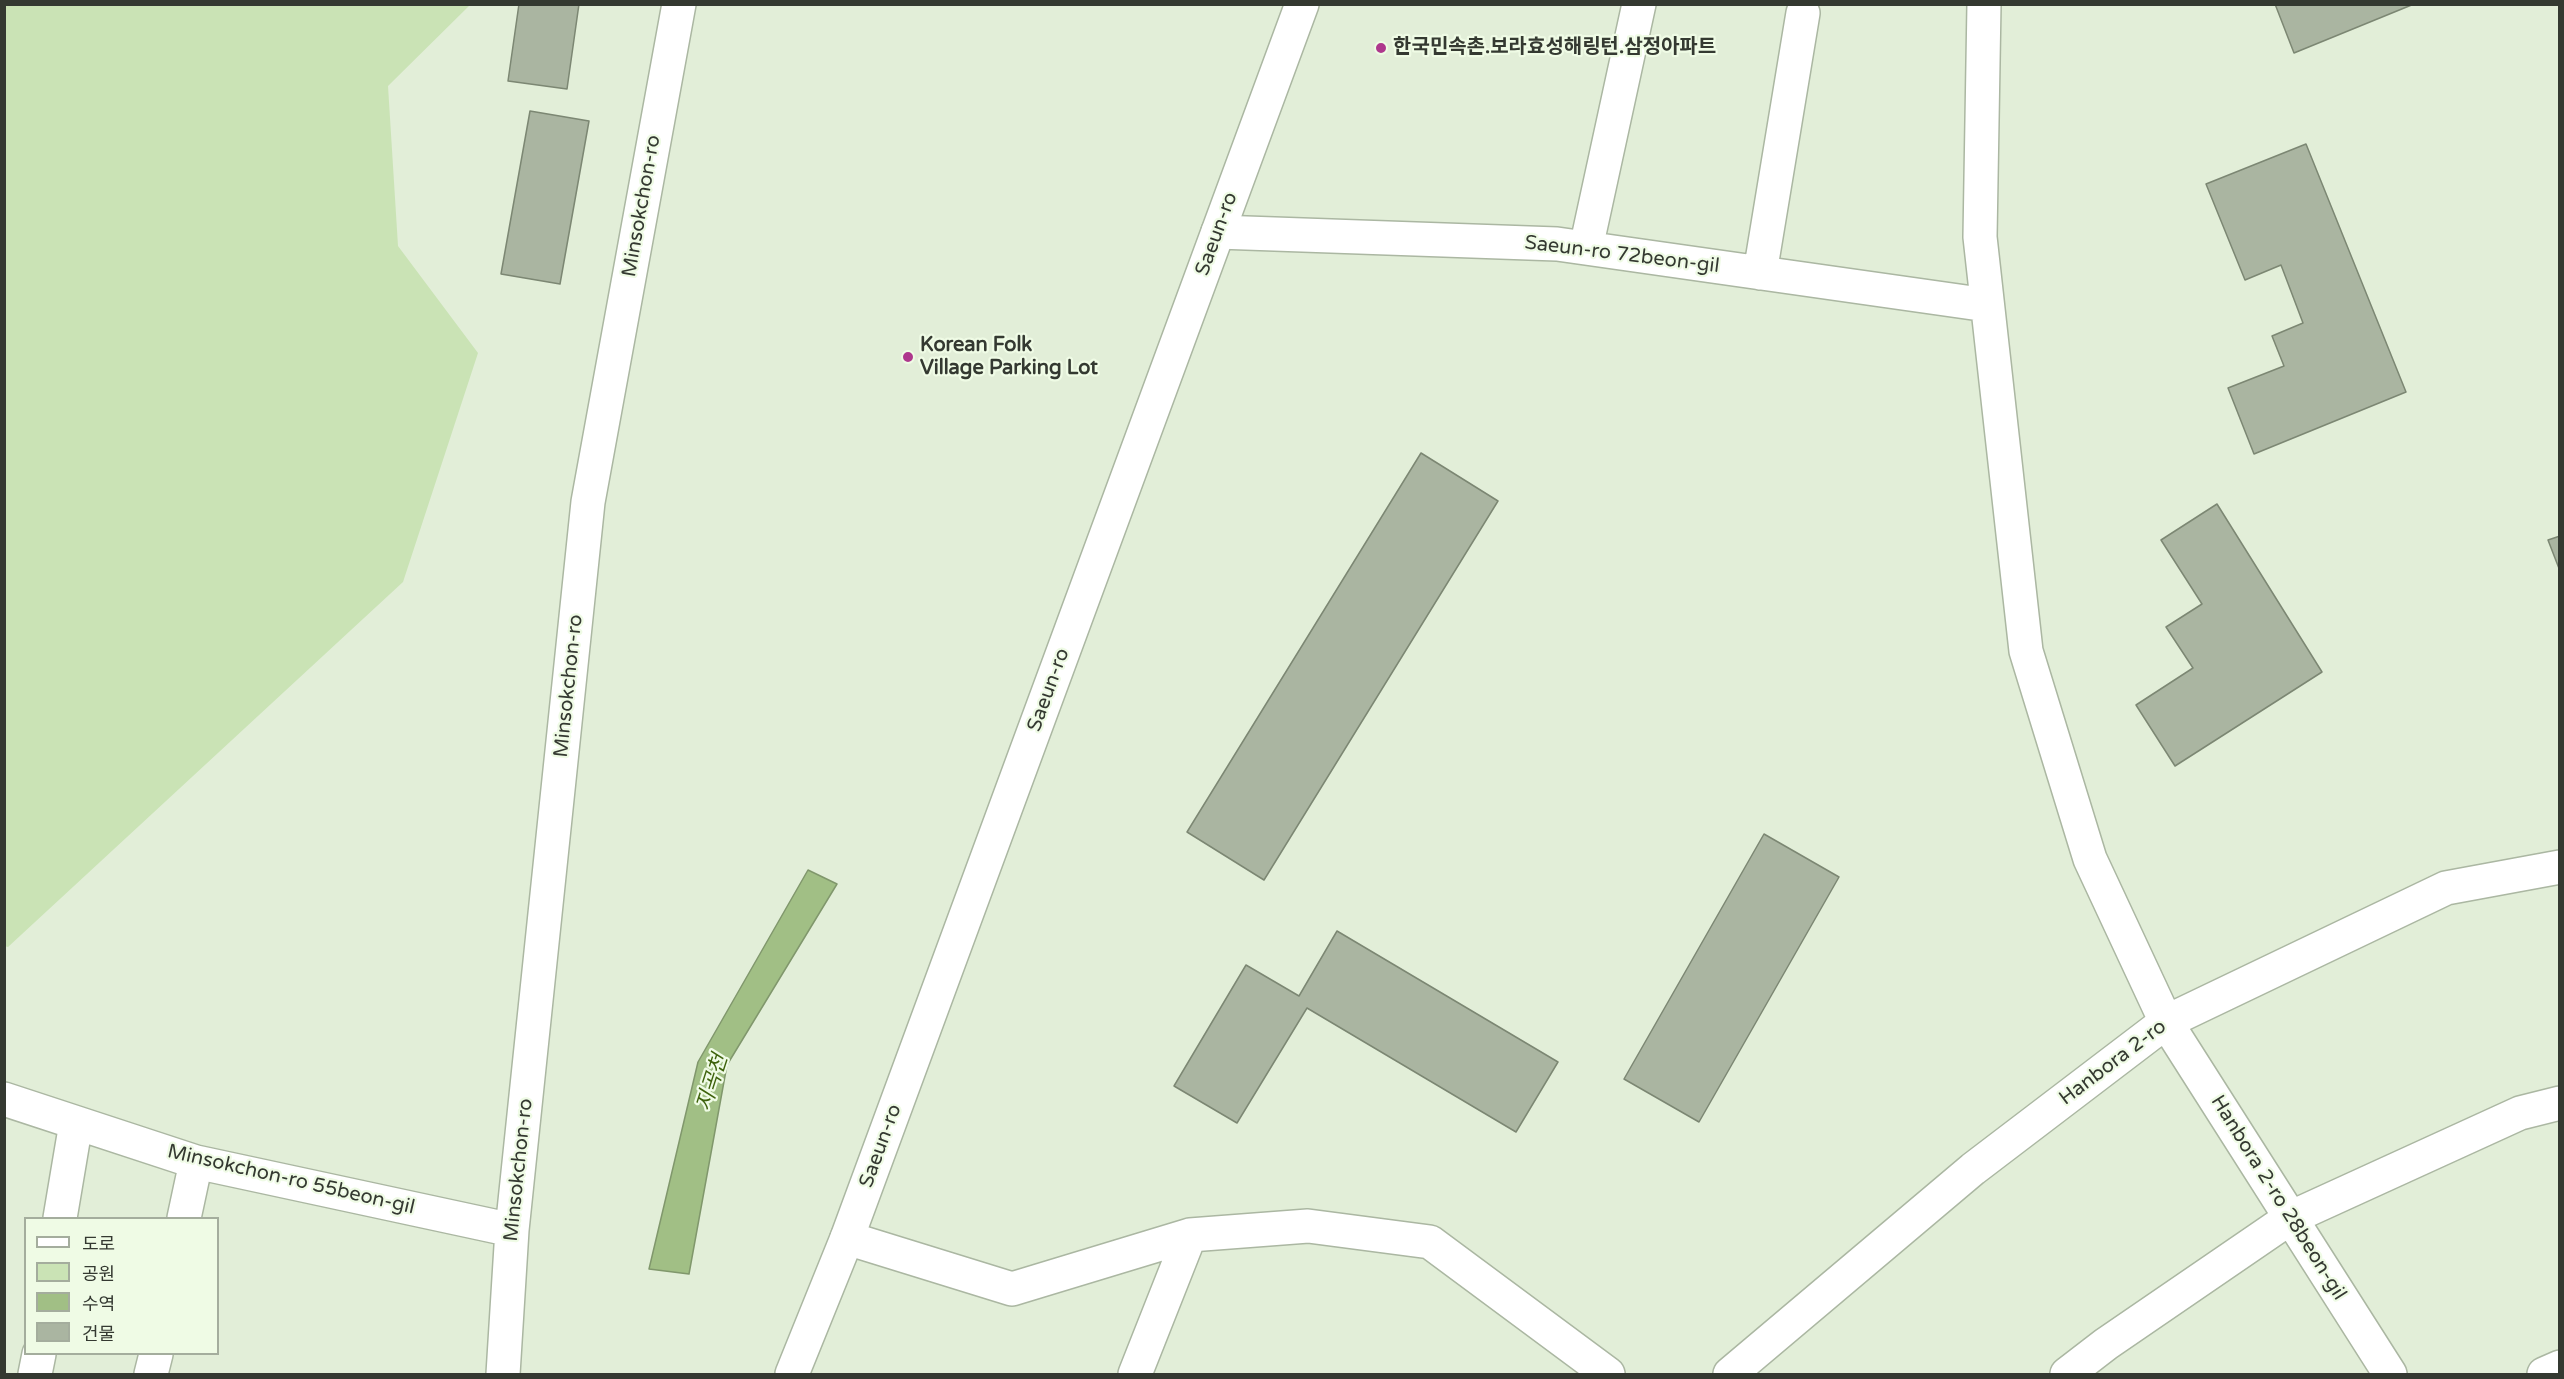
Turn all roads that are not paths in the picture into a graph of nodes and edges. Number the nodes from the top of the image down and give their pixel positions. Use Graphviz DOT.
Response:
graph roads {
  1 [pos="680,4"];
  2 [pos="1302,4"];
  3 [pos="1639,4"];
  4 [pos="1984,4"];
  5 [pos="1803,14"];
  6 [pos="1218,232"];
  7 [pos="1586,248"];
  8 [pos="1760,273"];
  9 [pos="1987,305"];
  10 [pos="2559,867"];
  11 [pos="2166,1022"];
  12 [pos="4,1099"];
  13 [pos="2559,1103"];
  14 [pos="76,1123"];
  15 [pos="196,1162"];
  16 [pos="60,1217"];
  17 [pos="184,1217"];
  18 [pos="2290,1218"];
  19 [pos="512,1230"];
  20 [pos="1190,1235"];
  21 [pos="847,1238"];
  22 [pos="39,1355"];
  23 [pos="156,1355"];
  24 [pos="2559,1367"];
  25 [pos="35,1374"];
  26 [pos="151,1374"];
  27 [pos="503,1374"];
  28 [pos="792,1374"];
  29 [pos="1135,1374"];
  30 [pos="1608,1374"];
  31 [pos="1730,1374"];
  32 [pos="2067,1374"];
  33 [pos="2390,1374"];
  34 [pos="2544,1374"];
  1 -- 19 [label="street, Minsokchon-ro"];
  2 -- 6 [label="street, Saeun-ro"];
  3 -- 7 [label="street"];
  4 -- 9 [label="street, Hanbora 2-ro 28beon-gil"];
  5 -- 8 [label="street"];
  6 -- 7 [label="street, Saeun-ro 72beon-gil"];
  6 -- 21 [label="street, Saeun-ro"];
  7 -- 8 [label="street, Saeun-ro 72beon-gil"];
  8 -- 9 [label="street, Saeun-ro 72beon-gil"];
  9 -- 11 [label="street, Hanbora 2-ro 28beon-gil"];
  10 -- 11 [label="street, Hanbora 2-ro"];
  11 -- 18 [label="street, Hanbora 2-ro 28beon-gil"];
  11 -- 31 [label="street, Hanbora 2-ro"];
  12 -- 14 [label="street, Minsokchon-ro 55beon-gil"];
  13 -- 18 [label="street"];
  14 -- 15 [label="street, Minsokchon-ro 55beon-gil"];
  14 -- 16 [label="street"];
  15 -- 17 [label="street"];
  15 -- 19 [label="street, Minsokchon-ro 55beon-gil"];
  18 -- 32 [label="street"];
  18 -- 33 [label="street, Hanbora 2-ro 28beon-gil"];
  19 -- 27 [label="street, Minsokchon-ro"];
  20 -- 21 [label="street"];
  20 -- 29 [label="street"];
  20 -- 30 [label="street"];
  21 -- 28 [label="street, Saeun-ro"];
  22 -- 25 [label="street"];
  23 -- 26 [label="street"];
  24 -- 34 [label="street"];
}
